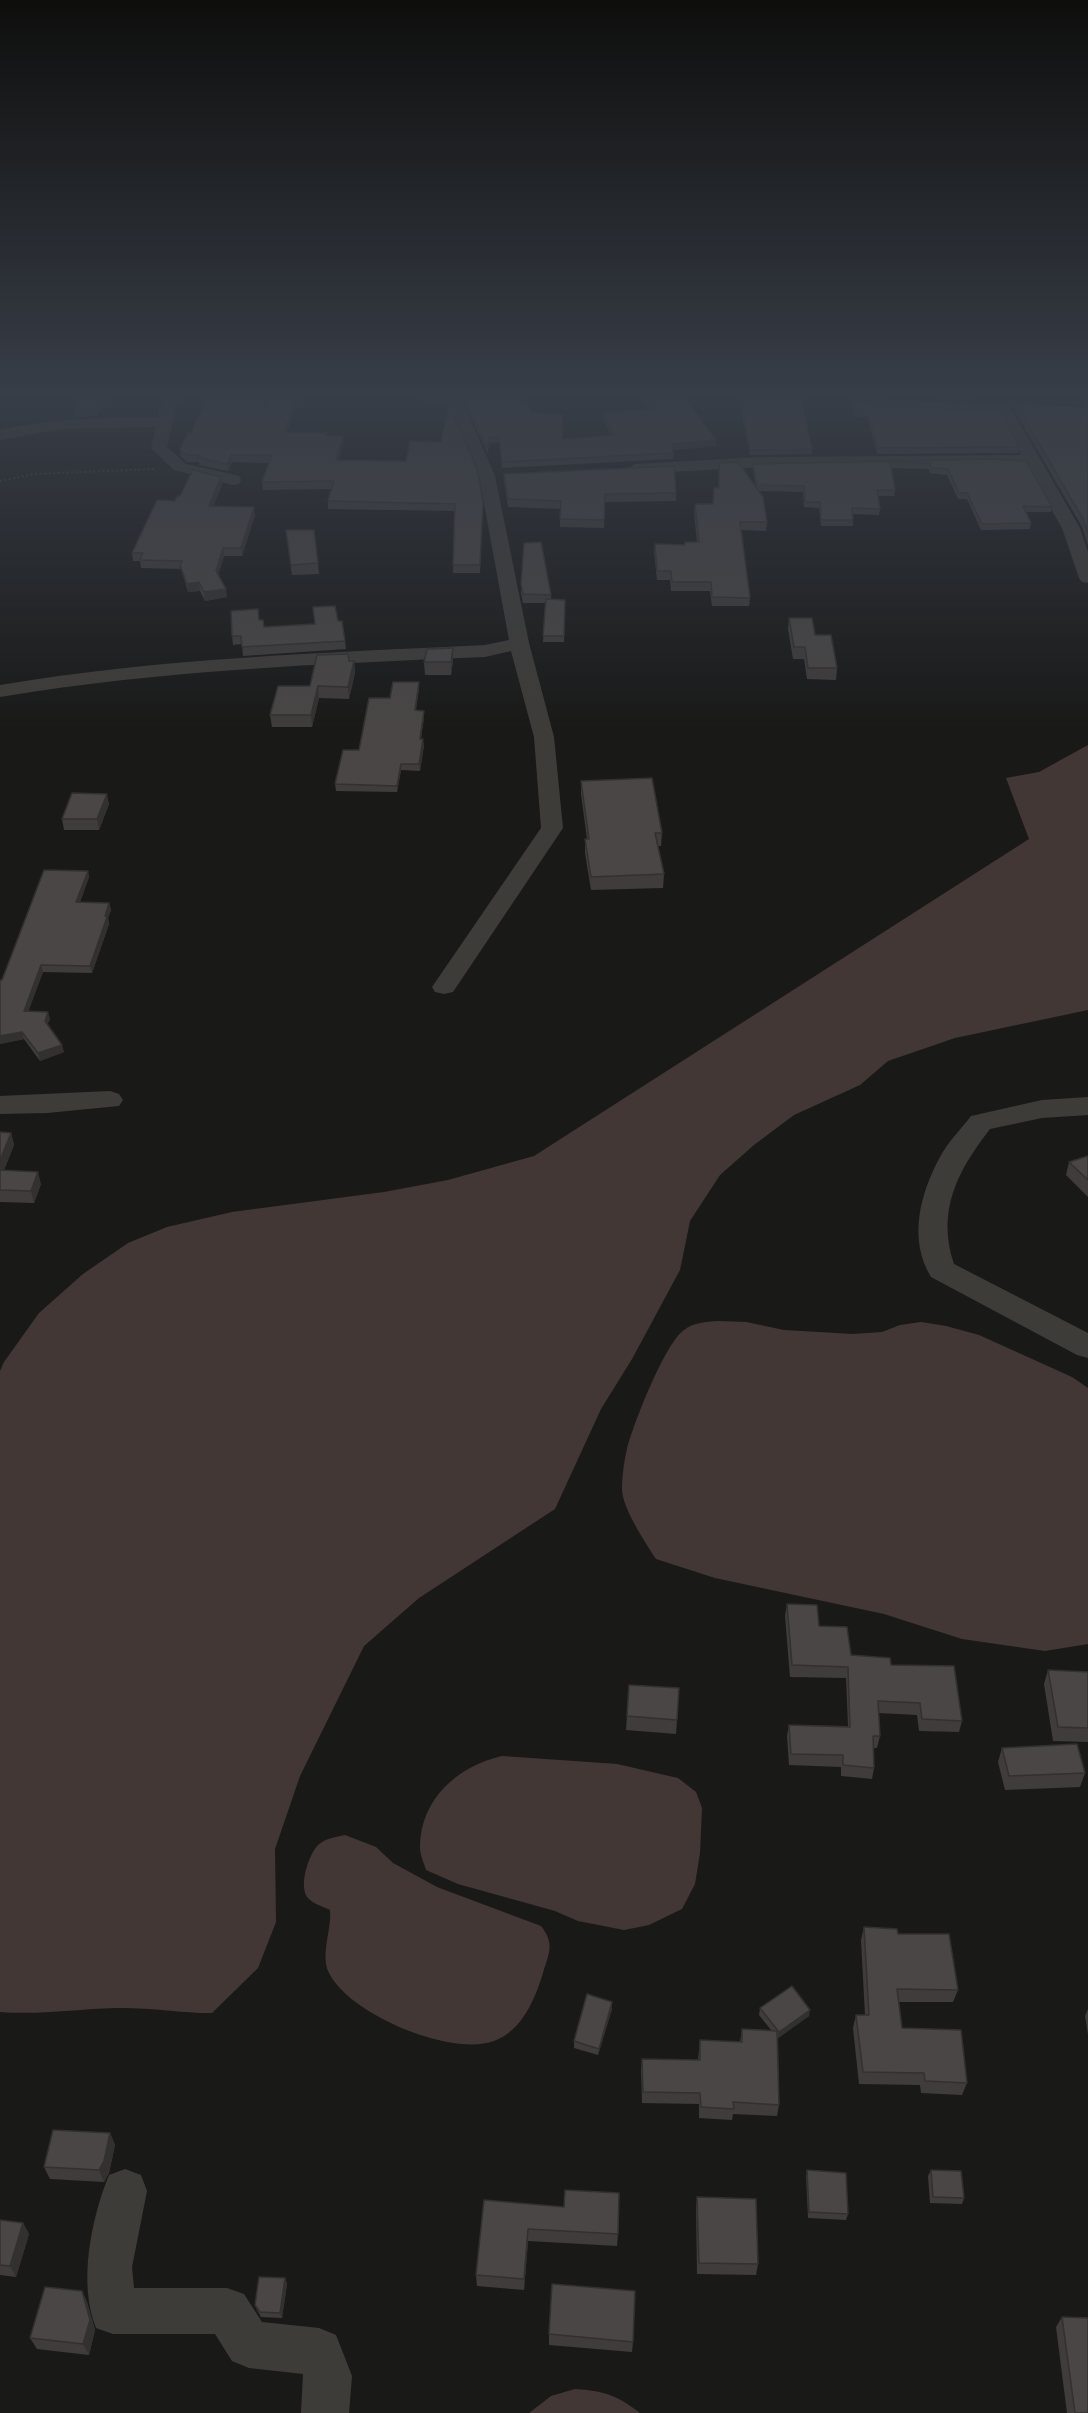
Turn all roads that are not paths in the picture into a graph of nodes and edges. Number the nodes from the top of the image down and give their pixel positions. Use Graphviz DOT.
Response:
graph roads {
  1 [pos="497,504"];
  2 [pos="1057,504"];
  3 [pos="1088,578"];
  4 [pos="519,643"];
  5 [pos="0,691"];
  6 [pos="444,987"];
  7 [pos="110,1100"];
  8 [pos="0,1105"];
  9 [pos="1088,1106"];
  10 [pos="1088,1347"];
  11 [pos="125,2191"];
  12 [pos="325,2413"];
  1 -- 4 [label="street"];
  2 -- 3 [label="street"];
  4 -- 5 [label="street"];
  4 -- 6 [label="street"];
  7 -- 8 [label="street"];
  9 -- 10 [label="street"];
  11 -- 12 [label="street"];
}
